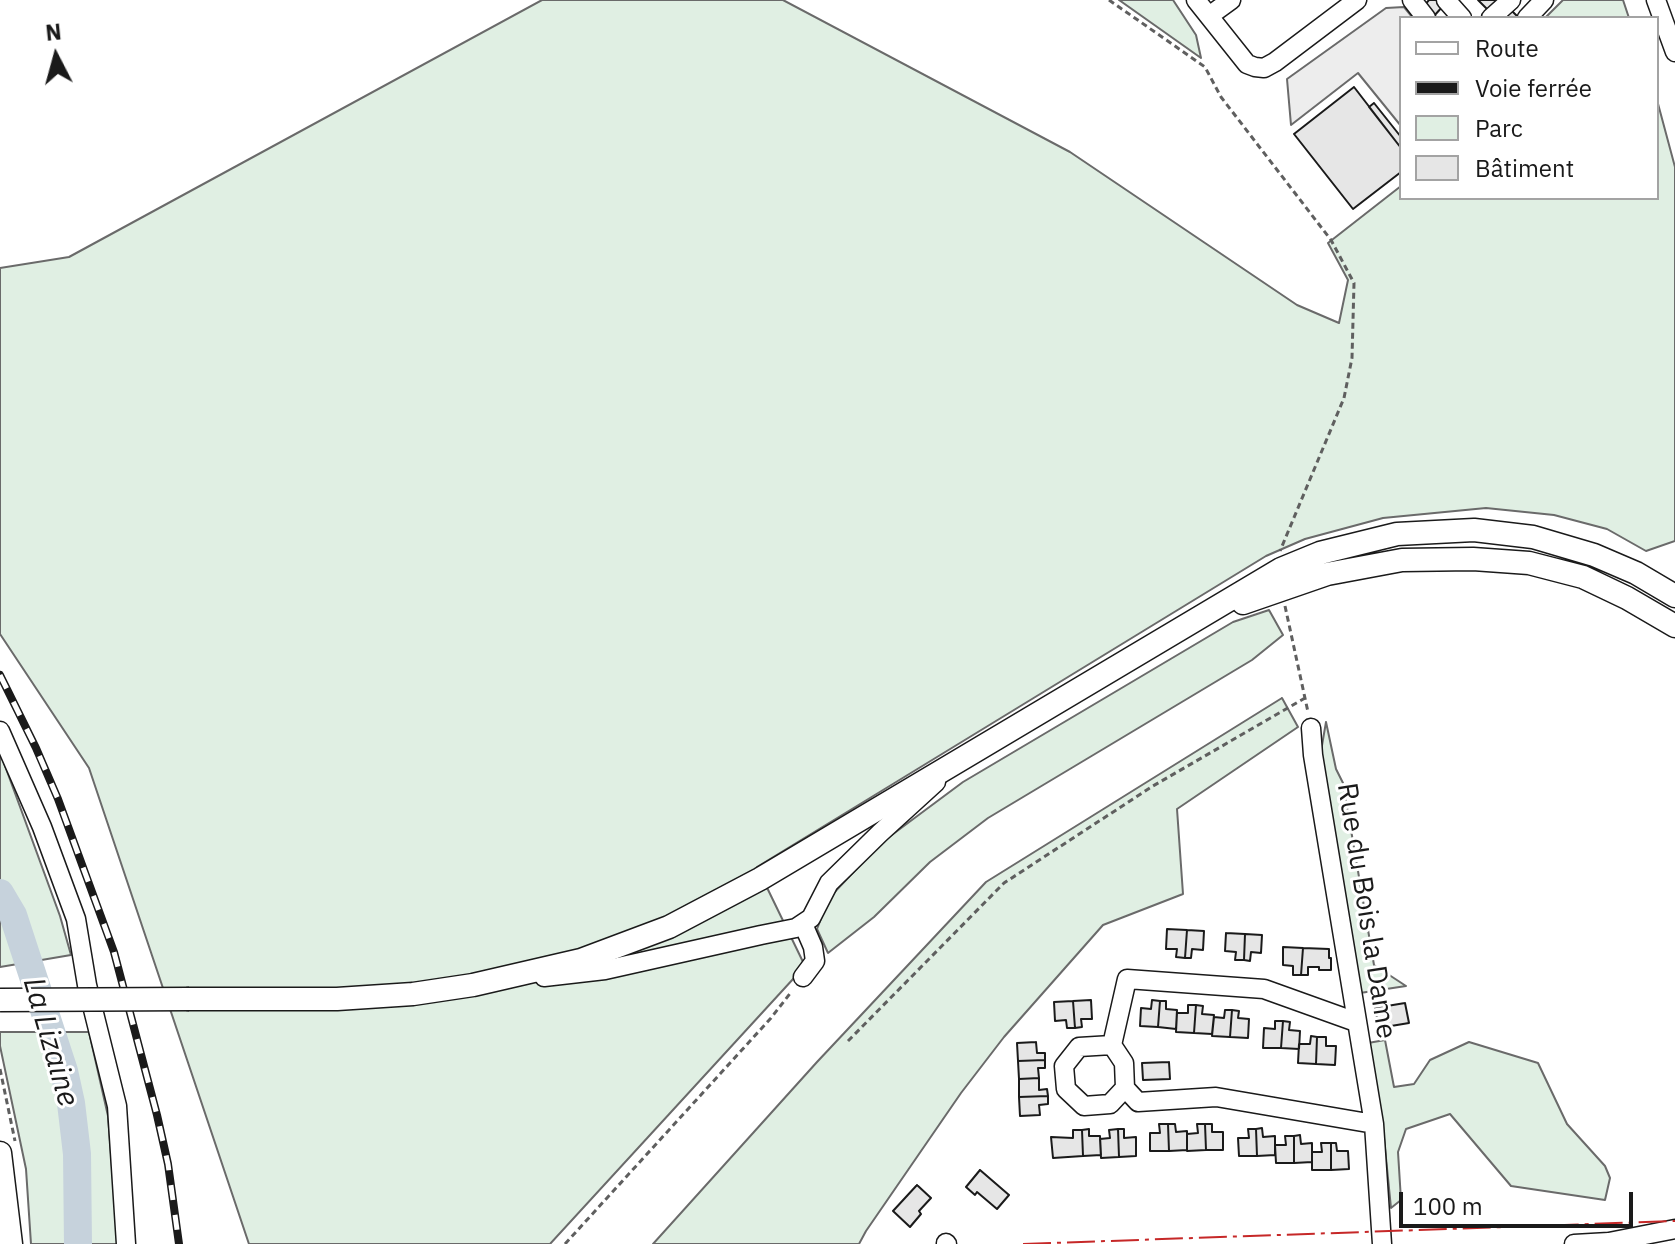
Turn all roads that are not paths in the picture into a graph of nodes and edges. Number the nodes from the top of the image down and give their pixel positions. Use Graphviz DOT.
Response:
graph roads {
  1 [pos="1196,0"];
  2 [pos="1231,0"];
  3 [pos="1357,0"];
  4 [pos="1412,0"];
  5 [pos="1446,0"];
  6 [pos="1454,0"];
  7 [pos="1511,0"];
  8 [pos="1544,0"];
  9 [pos="1656,0"];
  10 [pos="1471,1"];
  11 [pos="1209,16"];
  12 [pos="1424,16"];
  13 [pos="1460,16"];
  14 [pos="1493,16"];
  15 [pos="1529,16"];
  16 [pos="1675,52"];
  17 [pos="1281,578"];
  18 [pos="1675,596"];
  19 [pos="1675,626"];
  20 [pos="1311,728"];
  21 [pos="0,731"];
  22 [pos="958,763"];
  23 [pos="803,924"];
  24 [pos="803,977"];
  25 [pos="473,985"];
  26 [pos="0,1000"];
  27 [pos="1356,1022"];
  28 [pos="1112,1045"];
  29 [pos="1125,1088"];
  30 [pos="1374,1124"];
  31 [pos="0,1153"];
  32 [pos="1675,1229"];
  33 [pos="1610,1243"];
  34 [pos="11,1244"];
  35 [pos="126,1244"];
  36 [pos="1382,1244"];
  37 [pos="1574,1244"];
  1 -- 11 [label="street"];
  2 -- 11 [label="street"];
  3 -- 11 [label="street"];
  4 -- 12 [label="street"];
  5 -- 13 [label="street"];
  6 -- 10 [label="street"];
  7 -- 14 [label="street"];
  8 -- 15 [label="street"];
  9 -- 16 [label="street"];
  17 -- 18 [label="main road"];
  17 -- 19 [label="main road"];
  17 -- 22 [label="main road"];
  20 -- 27 [label="street, Rue du Bois la Dame"];
  21 -- 35 [label="street"];
  22 -- 23 [label="street"];
  22 -- 25 [label="main road"];
  23 -- 24 [label="street"];
  23 -- 25 [label="street"];
  25 -- 26 [label="main road, bridge"];
  27 -- 28 [label="street"];
  27 -- 30 [label="street, Rue du Bois la Dame"];
  28 -- 29 [label="street"];
  28 -- 29 [label="street"];
  29 -- 30 [label="street"];
  30 -- 36 [label="street, Rue du Bois la Dame"];
  31 -- 34 [label="main road"];
  32 -- 33 [label="street"];
  33 -- 37 [label="street"];
}
